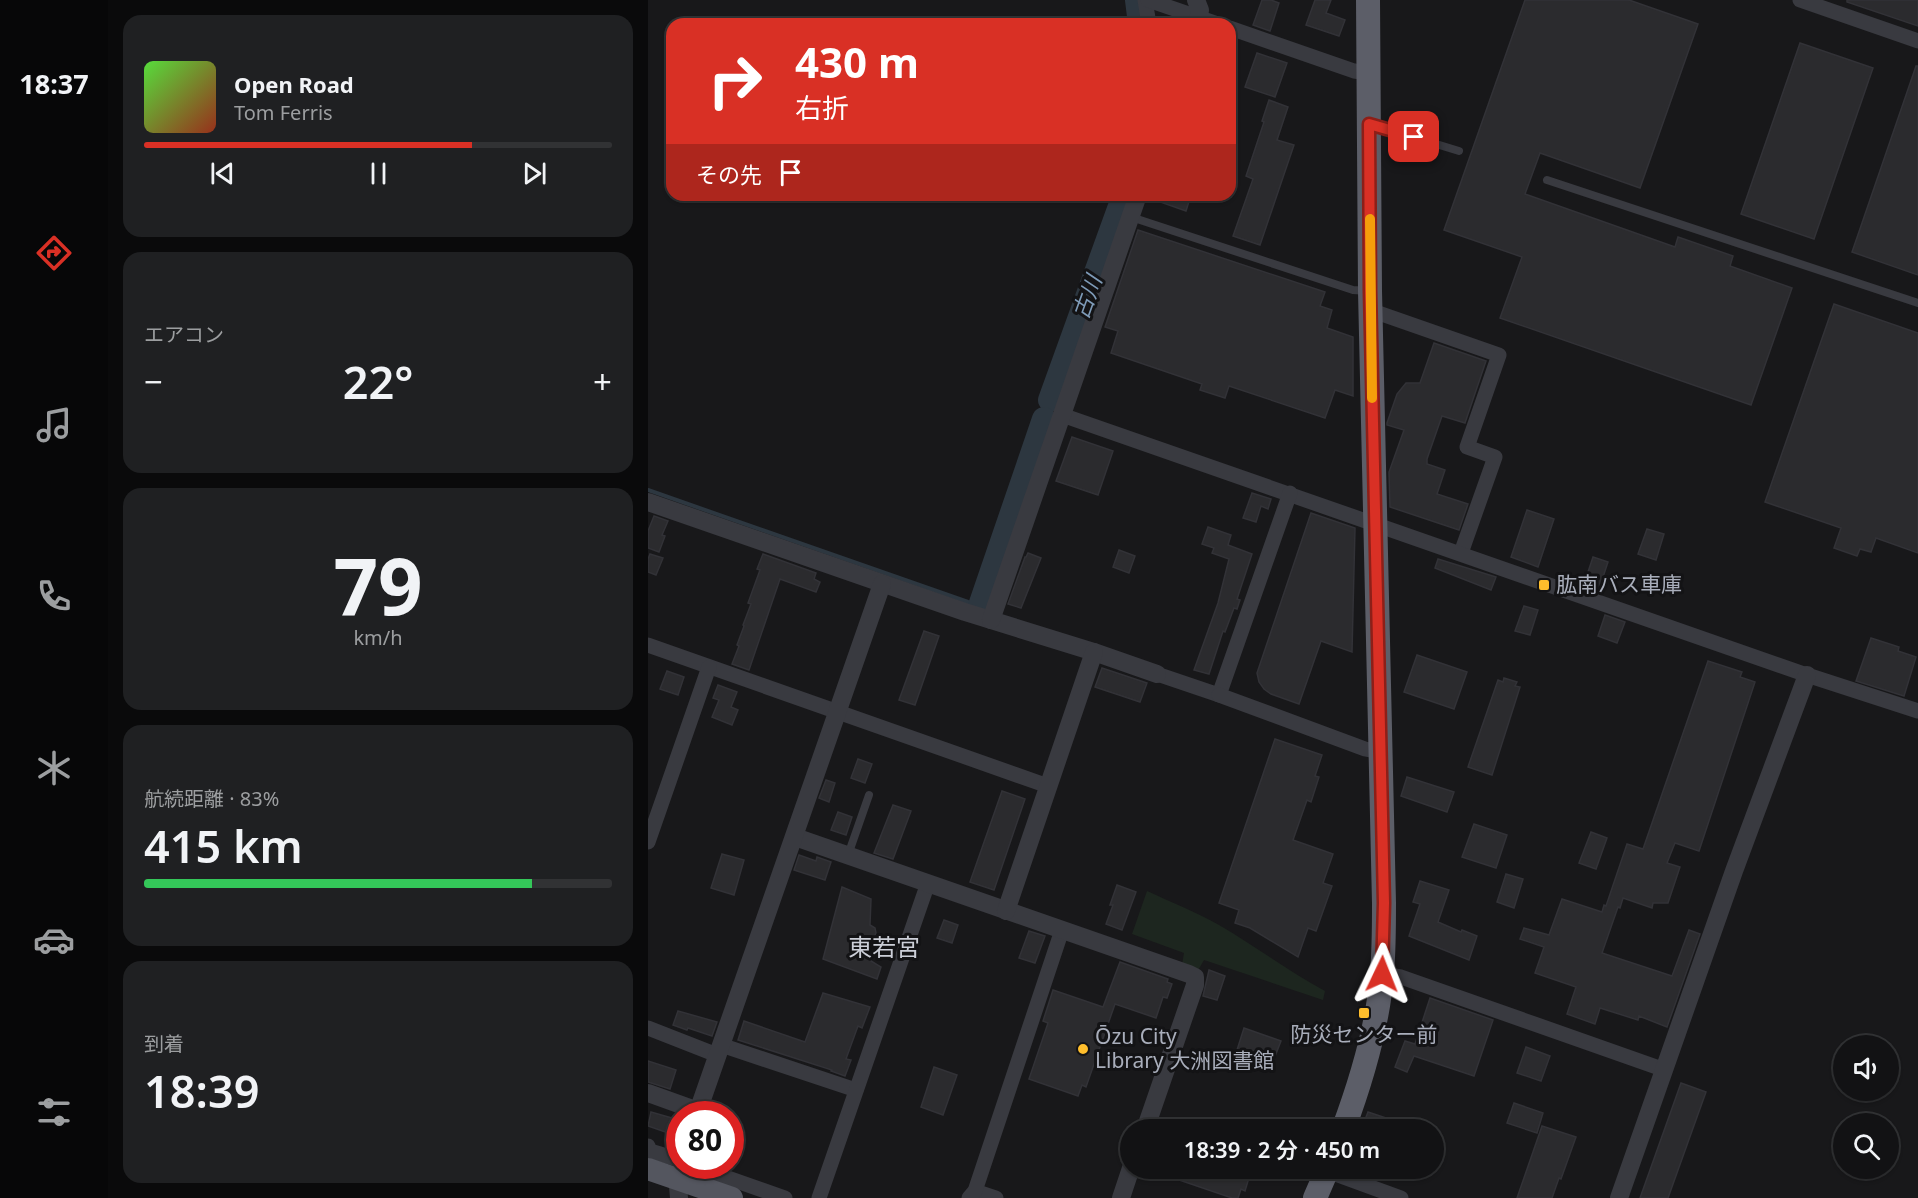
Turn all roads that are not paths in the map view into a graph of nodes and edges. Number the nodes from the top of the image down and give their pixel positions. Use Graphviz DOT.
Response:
graph roads {
  1 [pos="1147,0"];
  2 [pos="1368,0"];
  3 [pos="1800,0"];
  4 [pos="1197,14"];
  5 [pos="1148,18"];
  6 [pos="1236,30"];
  7 [pos="1918,41"];
  8 [pos="1368,73"];
  9 [pos="1369,124"];
  10 [pos="1459,151"];
  11 [pos="1547,180"];
  12 [pos="1136,201"];
  13 [pos="1131,217"];
  14 [pos="1370,301"];
  15 [pos="1918,303"];
  16 [pos="1062,415"];
  17 [pos="1290,493"];
  18 [pos="648,502"];
  19 [pos="1376,523"];
  20 [pos="1461,553"];
  21 [pos="882,584"];
  22 [pos="991,620"];
  23 [pos="648,645"];
  24 [pos="1094,652"];
  25 [pos="709,667"];
  26 [pos="1157,674"];
  27 [pos="1807,675"];
  28 [pos="1219,695"];
  29 [pos="1918,711"];
  30 [pos="838,713"];
  31 [pos="1381,752"];
  32 [pos="1048,786"];
  33 [pos="869,795"];
  34 [pos="795,837"];
  35 [pos="648,842"];
  36 [pos="848,855"];
  37 [pos="928,883"];
  38 [pos="1006,911"];
  39 [pos="1062,930"];
  40 [pos="1382,974"];
  41 [pos="648,1028"];
  42 [pos="719,1050"];
  43 [pos="1665,1070"];
  44 [pos="856,1090"];
  45 [pos="648,1093"];
  46 [pos="668,1101"];
  47 [pos="701,1101"];
  48 [pos="1149,1119"];
  49 [pos="1347,1119"];
  50 [pos="648,1146"];
  51 [pos="666,1156"];
  52 [pos="648,1169"];
  53 [pos="679,1179"];
  54 [pos="731,1179"];
  55 [pos="1127,1179"];
  56 [pos="1323,1179"];
  57 [pos="1351,1179"];
  58 [pos="972,1195"];
  59 [pos="679,1198"];
  60 [pos="732,1198"];
  61 [pos="785,1198"];
  62 [pos="819,1198"];
  63 [pos="996,1198"];
  64 [pos="1121,1198"];
  65 [pos="1315,1198"];
  66 [pos="1401,1198"];
  67 [pos="1619,1198"];
  1 -- 4 [label="street"];
  1 -- 5 [label="street"];
  2 -- 8 [label="highway"];
  3 -- 7 [label="street"];
  6 -- 8 [label="street"];
  8 -- 9 [label="highway"];
  9 -- 10 [label="lane"];
  9 -- 14 [label="highway"];
  11 -- 15 [label="lane"];
  12 -- 13 [label="street"];
  13 -- 14 [label="lane"];
  13 -- 16 [label="street"];
  14 -- 19 [label="highway"];
  14 -- 20 [label="street"];
  16 -- 17 [label="street"];
  16 -- 22 [label="street"];
  17 -- 19 [label="street"];
  17 -- 28 [label="street"];
  18 -- 21 [label="street"];
  19 -- 20 [label="street"];
  19 -- 31 [label="highway"];
  20 -- 27 [label="street"];
  21 -- 22 [label="street"];
  21 -- 30 [label="street"];
  22 -- 24 [label="street"];
  23 -- 25 [label="street"];
  24 -- 26 [label="street"];
  24 -- 32 [label="street"];
  25 -- 30 [label="street"];
  25 -- 35 [label="street"];
  26 -- 28 [label="street"];
  27 -- 29 [label="street"];
  27 -- 43 [label="street"];
  28 -- 31 [label="street"];
  30 -- 32 [label="street"];
  30 -- 34 [label="street"];
  31 -- 40 [label="highway"];
  32 -- 38 [label="street"];
  33 -- 36 [label="lane"];
  34 -- 36 [label="street"];
  34 -- 42 [label="street"];
  36 -- 37 [label="street"];
  37 -- 38 [label="street"];
  37 -- 44 [label="street"];
  38 -- 39 [label="street"];
  39 -- 48 [label="street"];
  39 -- 58 [label="street"];
  40 -- 43 [label="street"];
  40 -- 49 [label="highway"];
  41 -- 42 [label="street"];
  42 -- 44 [label="street"];
  42 -- 47 [label="street"];
  43 -- 67 [label="street"];
  44 -- 62 [label="street"];
  45 -- 46 [label="street"];
  50 -- 51 [label="street"];
  52 -- 60 [label="main road, bridge"];
  53 -- 59 [label="street"];
  54 -- 61 [label="street"];
  55 -- 64 [label="street"];
  56 -- 65 [label="highway"];
  57 -- 66 [label="street"];
  58 -- 63 [label="street"];
}
